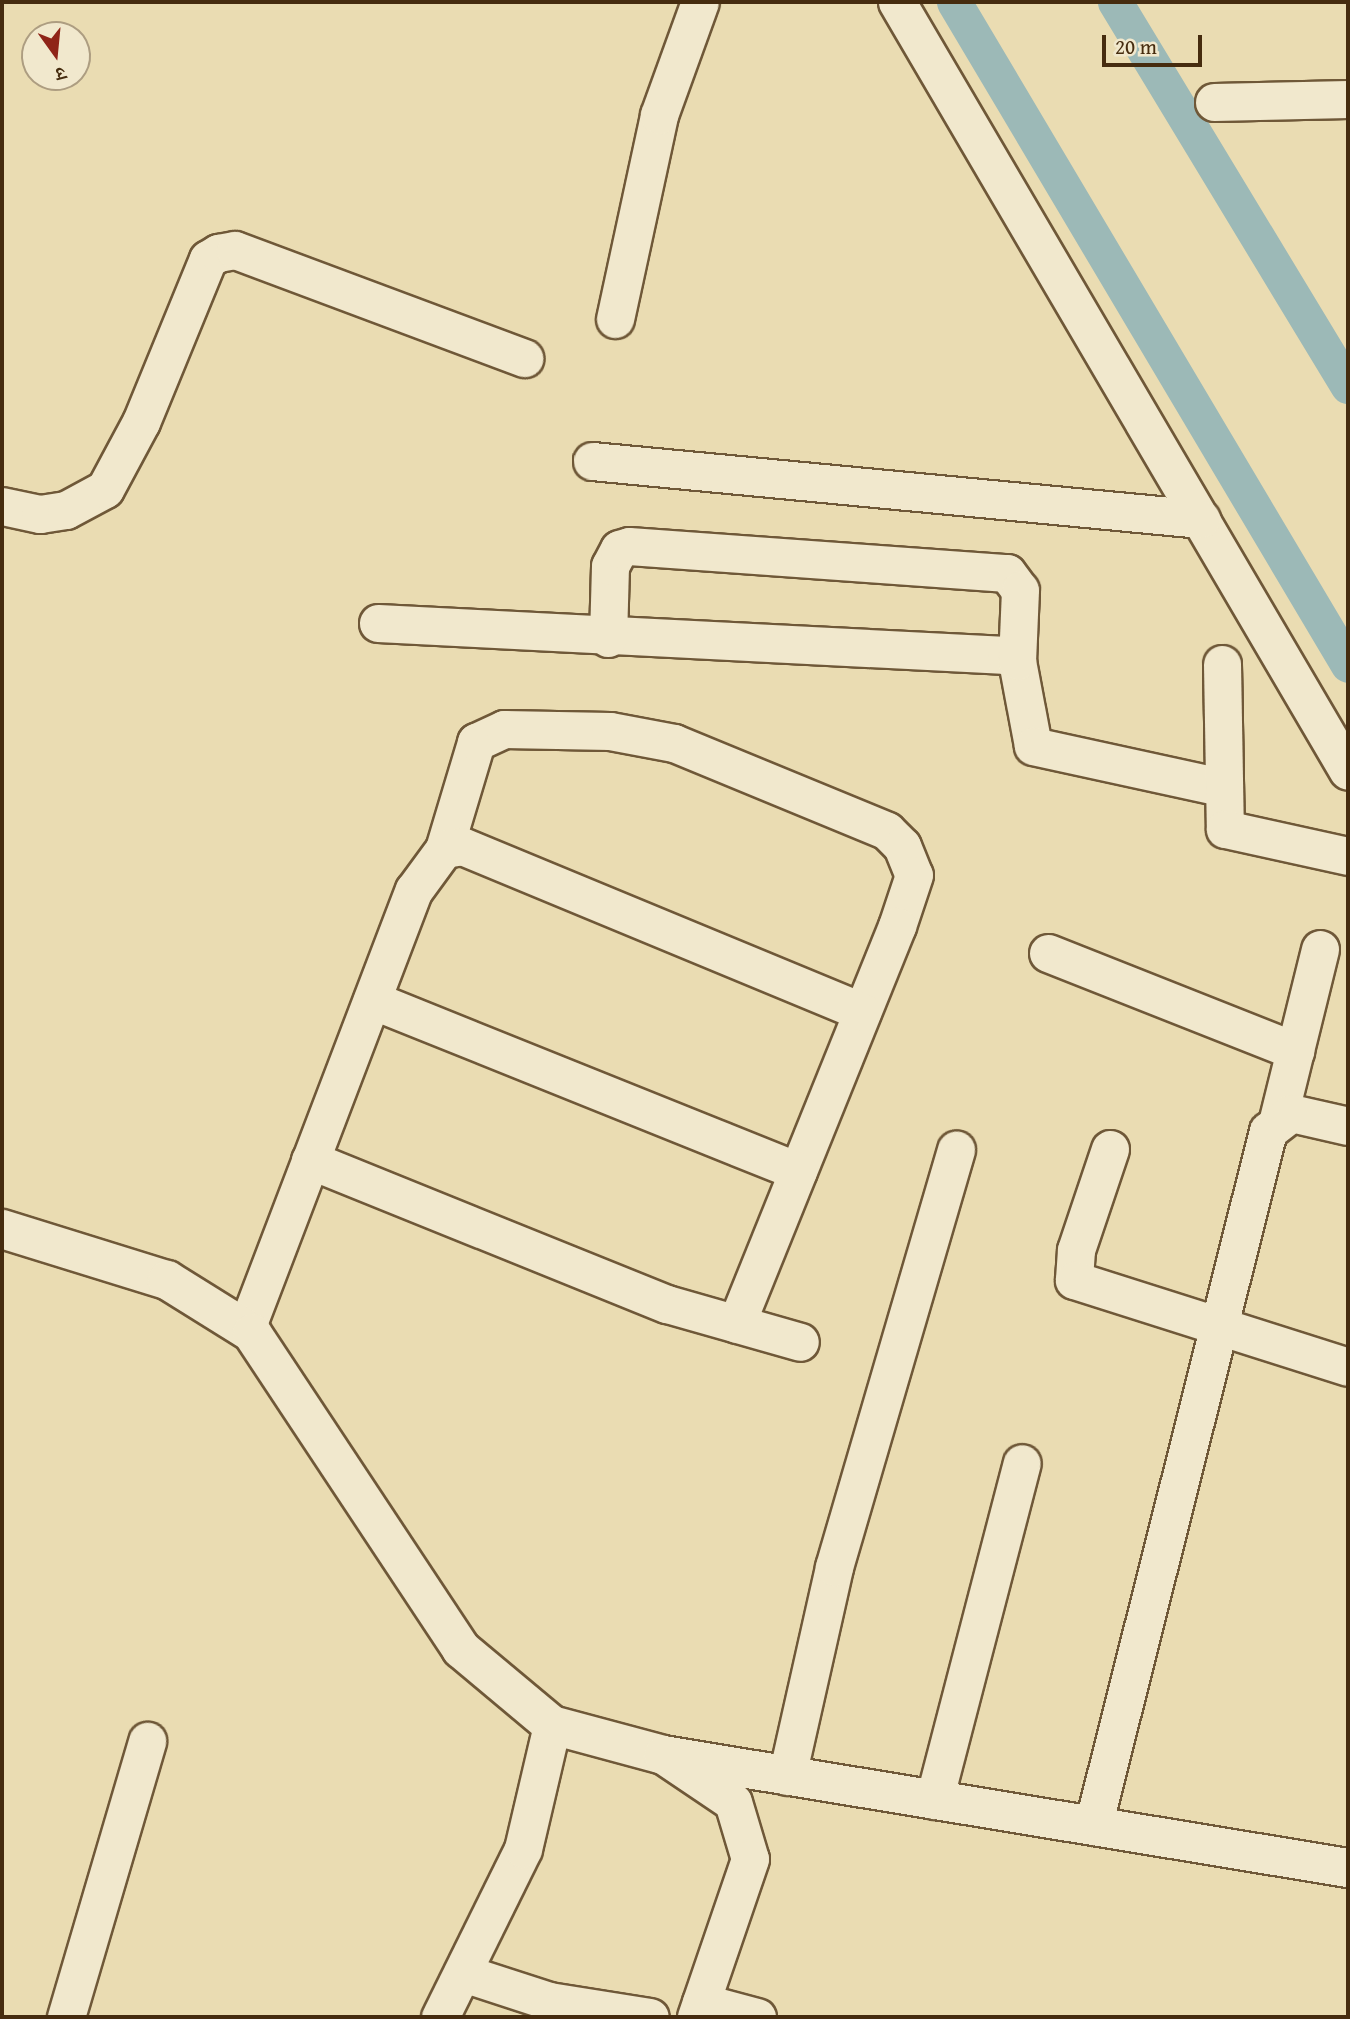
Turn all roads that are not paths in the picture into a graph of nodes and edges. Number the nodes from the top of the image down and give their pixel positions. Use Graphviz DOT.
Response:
graph roads {
  1 [pos="700,2"];
  2 [pos="897,2"];
  3 [pos="1348,99"];
  4 [pos="1213,102"];
  5 [pos="615,319"];
  6 [pos="524,358"];
  7 [pos="592,461"];
  8 [pos="2,506"];
  9 [pos="1200,519"];
  10 [pos="378,623"];
  11 [pos="608,638"];
  12 [pos="1017,661"];
  13 [pos="1222,664"];
  14 [pos="1348,771"];
  15 [pos="1222,787"];
  16 [pos="444,849"];
  17 [pos="1348,856"];
  18 [pos="1320,949"];
  19 [pos="1048,953"];
  20 [pos="372,1000"];
  21 [pos="862,1012"];
  22 [pos="1295,1051"];
  23 [pos="1278,1118"];
  24 [pos="1348,1126"];
  25 [pos="956,1149"];
  26 [pos="1110,1149"];
  27 [pos="310,1160"];
  28 [pos="797,1171"];
  29 [pos="2,1229"];
  30 [pos="736,1324"];
  31 [pos="246,1329"];
  32 [pos="1218,1329"];
  33 [pos="800,1342"];
  34 [pos="1348,1367"];
  35 [pos="1022,1464"];
  36 [pos="552,1725"];
  37 [pos="147,1741"];
  38 [pos="663,1755"];
  39 [pos="787,1776"];
  40 [pos="934,1800"];
  41 [pos="1093,1826"];
  42 [pos="1348,1868"];
  43 [pos="466,1973"];
  44 [pos="698,2010"];
  45 [pos="66,2017"];
  46 [pos="440,2017"];
  47 [pos="650,2017"];
  48 [pos="757,2017"];
  1 -- 5 [label="street"];
  2 -- 9 [label="street"];
  3 -- 4 [label="street"];
  6 -- 8 [label="street"];
  7 -- 9 [label="street"];
  9 -- 14 [label="street"];
  10 -- 11 [label="street"];
  11 -- 12 [label="street"];
  11 -- 12 [label="street"];
  12 -- 15 [label="street"];
  13 -- 15 [label="street"];
  15 -- 17 [label="street"];
  16 -- 20 [label="street"];
  16 -- 21 [label="street"];
  16 -- 21 [label="street"];
  18 -- 22 [label="street"];
  19 -- 22 [label="street"];
  20 -- 27 [label="street"];
  20 -- 28 [label="street"];
  21 -- 28 [label="street"];
  22 -- 23 [label="street"];
  23 -- 24 [label="street"];
  23 -- 32 [label="street"];
  25 -- 39 [label="street"];
  26 -- 32 [label="street"];
  27 -- 30 [label="street"];
  27 -- 31 [label="street"];
  28 -- 30 [label="street"];
  29 -- 31 [label="street"];
  30 -- 33 [label="street"];
  31 -- 36 [label="street"];
  32 -- 34 [label="street"];
  32 -- 41 [label="street"];
  35 -- 40 [label="street"];
  36 -- 38 [label="street"];
  36 -- 43 [label="street"];
  37 -- 45 [label="street"];
  38 -- 39 [label="street"];
  38 -- 44 [label="street"];
  39 -- 40 [label="street"];
  40 -- 41 [label="street"];
  41 -- 42 [label="street"];
  43 -- 46 [label="street"];
  43 -- 47 [label="street"];
  44 -- 48 [label="street"];
}
